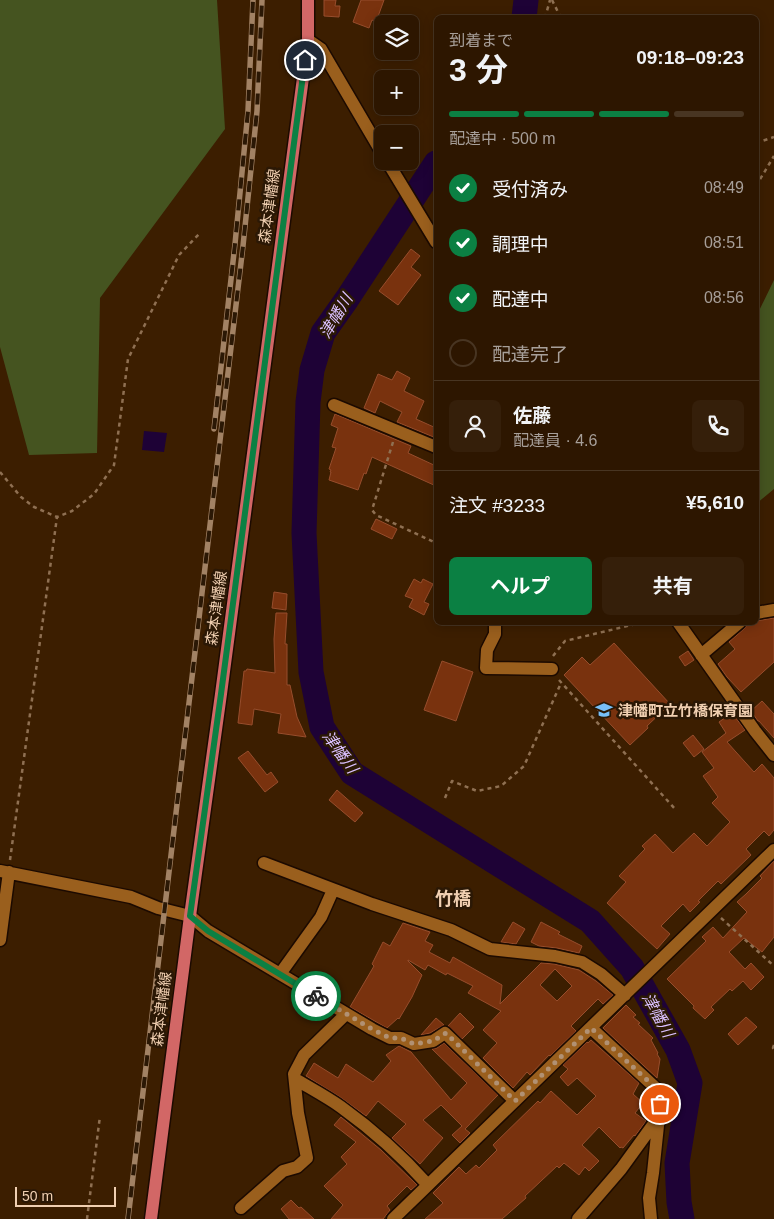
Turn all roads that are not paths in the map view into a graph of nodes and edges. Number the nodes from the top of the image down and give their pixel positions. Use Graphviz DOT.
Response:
graph roads {
  1 [pos="308,0"];
  2 [pos="308,40"];
  3 [pos="374,139"];
  4 [pos="392,170"];
  5 [pos="434,239"];
  6 [pos="334,405"];
  7 [pos="434,446"];
  8 [pos="774,610"];
  9 [pos="759,612"];
  10 [pos="495,625"];
  11 [pos="680,625"];
  12 [pos="736,625"];
  13 [pos="701,655"];
  14 [pos="552,669"];
  15 [pos="774,755"];
  16 [pos="774,850"];
  17 [pos="264,863"];
  18 [pos="4,872"];
  19 [pos="333,890"];
  20 [pos="190,916"];
  21 [pos="0,940"];
  22 [pos="280,974"];
  23 [pos="625,995"];
  24 [pos="346,1014"];
  25 [pos="591,1028"];
  26 [pos="295,1079"];
  27 [pos="515,1101"];
  28 [pos="659,1116"];
  29 [pos="428,1185"];
  30 [pos="241,1208"];
  31 [pos="151,1219"];
  32 [pos="393,1219"];
  33 [pos="578,1219"];
  34 [pos="651,1219"];
  1 -- 2 [label="main road, 森本津幡線"];
  2 -- 3 [label="street"];
  2 -- 20 [label="main road, 森本津幡線"];
  4 -- 5 [label="street"];
  6 -- 7 [label="street"];
  8 -- 9 [label="street"];
  10 -- 14 [label="street"];
  11 -- 13 [label="street"];
  12 -- 13 [label="street"];
  13 -- 15 [label="street"];
  16 -- 23 [label="street"];
  17 -- 19 [label="street"];
  18 -- 20 [label="street"];
  18 -- 21 [label="street"];
  19 -- 22 [label="street"];
  19 -- 23 [label="street"];
  20 -- 22 [label="street"];
  20 -- 31 [label="main road, 森本津幡線"];
  22 -- 24 [label="street"];
  23 -- 25 [label="street"];
  24 -- 26 [label="street"];
  24 -- 27 [label="street"];
  25 -- 27 [label="street"];
  25 -- 28 [label="street"];
  26 -- 29 [label="street"];
  26 -- 30 [label="street"];
  27 -- 29 [label="street"];
  28 -- 33 [label="street"];
  28 -- 34 [label="street"];
  29 -- 32 [label="street"];
}
